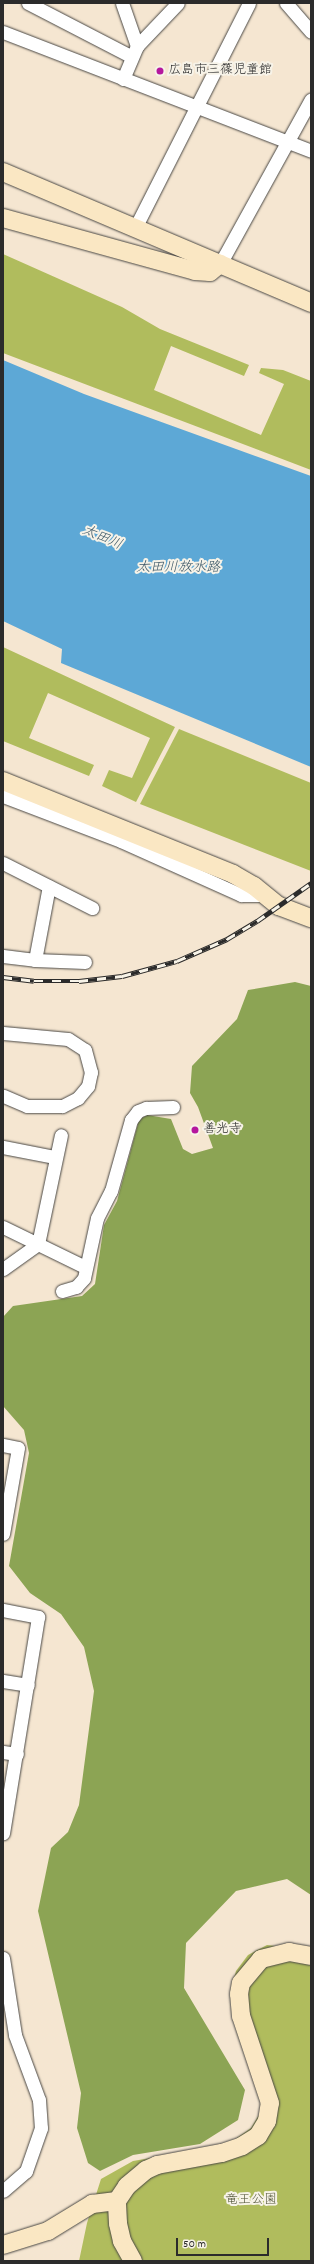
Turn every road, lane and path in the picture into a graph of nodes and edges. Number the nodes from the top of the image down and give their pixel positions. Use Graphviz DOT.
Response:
graph roads {
  1 [pos="28,3"];
  2 [pos="122,3"];
  3 [pos="178,3"];
  4 [pos="250,3"];
  5 [pos="286,3"];
  6 [pos="3,32"];
  7 [pos="311,32"];
  8 [pos="135,52"];
  9 [pos="123,79"];
  10 [pos="311,99"];
  11 [pos="196,106"];
  12 [pos="287,141"];
  13 [pos="311,150"];
  14 [pos="3,172"];
  15 [pos="3,219"];
  16 [pos="135,228"];
  17 [pos="220,264"];
  18 [pos="310,300"];
  19 [pos="3,781"];
  20 [pos="3,796"];
  21 [pos="72,816"];
  22 [pos="3,863"];
  23 [pos="49,886"];
  24 [pos="92,908"];
  25 [pos="311,918"];
  26 [pos="3,956"];
  27 [pos="35,960"];
  28 [pos="85,962"];
  29 [pos="3,1033"];
  30 [pos="3,1096"];
  31 [pos="173,1107"];
  32 [pos="61,1135"];
  33 [pos="3,1147"];
  34 [pos="55,1157"];
  35 [pos="3,1227"];
  36 [pos="38,1244"];
  37 [pos="85,1267"];
  38 [pos="3,1268"];
  39 [pos="62,1291"];
  40 [pos="3,1445"];
  41 [pos="3,1534"];
  42 [pos="3,1610"];
  43 [pos="3,1681"];
  44 [pos="28,1685"];
  45 [pos="3,1752"];
  46 [pos="17,1754"];
  47 [pos="4,1826"];
  48 [pos="311,1956"];
  49 [pos="3,1958"];
  50 [pos="9,2034"];
  51 [pos="6,2185"];
  52 [pos="116,2200"];
  53 [pos="3,2245"];
  54 [pos="133,2261"];
  1 -- 8 [label="street"];
  2 -- 8 [label="street"];
  3 -- 8 [label="street"];
  4 -- 11 [label="street"];
  5 -- 7 [label="street"];
  6 -- 9 [label="street"];
  8 -- 9 [label="street"];
  9 -- 11 [label="street"];
  10 -- 12 [label="street"];
  11 -- 12 [label="street"];
  11 -- 16 [label="street"];
  12 -- 13 [label="street"];
  12 -- 17 [label="street"];
  14 -- 16 [label="street"];
  15 -- 17 [label="street"];
  16 -- 17 [label="street"];
  17 -- 18 [label="street"];
  19 -- 21 [label="street"];
  20 -- 21 [label="street"];
  21 -- 25 [label="street"];
  22 -- 23 [label="street"];
  23 -- 24 [label="street"];
  23 -- 27 [label="street"];
  26 -- 27 [label="street"];
  27 -- 28 [label="street"];
  29 -- 30 [label="street"];
  31 -- 37 [label="street"];
  32 -- 34 [label="street"];
  33 -- 34 [label="street"];
  34 -- 36 [label="street"];
  35 -- 36 [label="street"];
  36 -- 37 [label="street"];
  36 -- 38 [label="street"];
  37 -- 39 [label="street"];
  40 -- 41 [label="street"];
  42 -- 44 [label="street"];
  43 -- 44 [label="street"];
  44 -- 46 [label="street"];
  45 -- 46 [label="street"];
  46 -- 47 [label="street"];
  48 -- 52 [label="street"];
  49 -- 50 [label="street"];
  50 -- 51 [label="street"];
  52 -- 53 [label="street"];
  52 -- 54 [label="street"];
}
